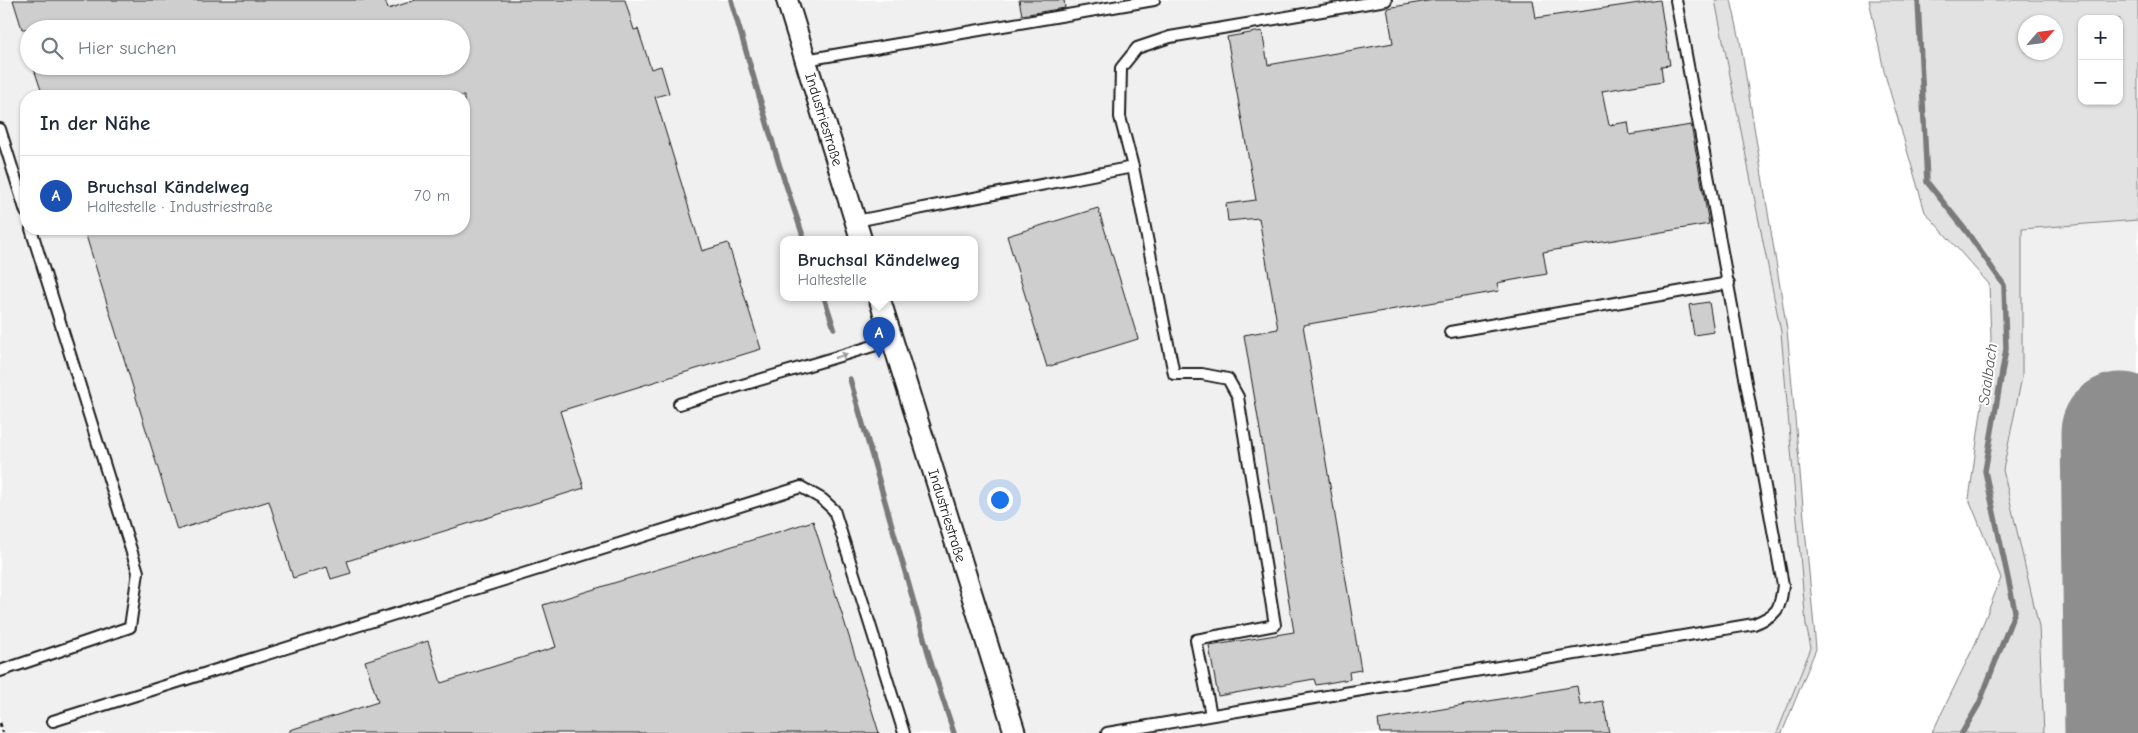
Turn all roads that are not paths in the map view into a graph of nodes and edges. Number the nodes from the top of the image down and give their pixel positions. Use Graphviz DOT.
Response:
graph roads {
  1 [pos="787,0"];
  2 [pos="1154,0"];
  3 [pos="1386,0"];
  4 [pos="1676,0"];
  5 [pos="805,60"];
  6 [pos="0,129"];
  7 [pos="1132,167"];
  8 [pos="20,193"];
  9 [pos="858,230"];
  10 [pos="33,235"];
  11 [pos="1729,283"];
  12 [pos="881,301"];
  13 [pos="1450,332"];
  14 [pos="886,342"];
  15 [pos="679,404"];
  16 [pos="0,671"];
  17 [pos="1211,715"];
  18 [pos="53,721"];
  19 [pos="904,733"];
  20 [pos="1015,733"];
  21 [pos="1106,733"];
  1 -- 5 [label="street, Industriestraße"];
  2 -- 5 [label="lane"];
  3 -- 7 [label="lane"];
  4 -- 11 [label="lane"];
  5 -- 9 [label="street, Industriestraße"];
  6 -- 8 [label="lane"];
  7 -- 9 [label="lane"];
  7 -- 17 [label="lane"];
  10 -- 16 [label="lane"];
  11 -- 13 [label="lane"];
  11 -- 17 [label="lane"];
  12 -- 14 [label="street, Industriestraße"];
  15 -- 14 [label="lane, one-way"];
  14 -- 20 [label="street, Industriestraße"];
  17 -- 21 [label="lane"];
  18 -- 19 [label="lane"];
}
